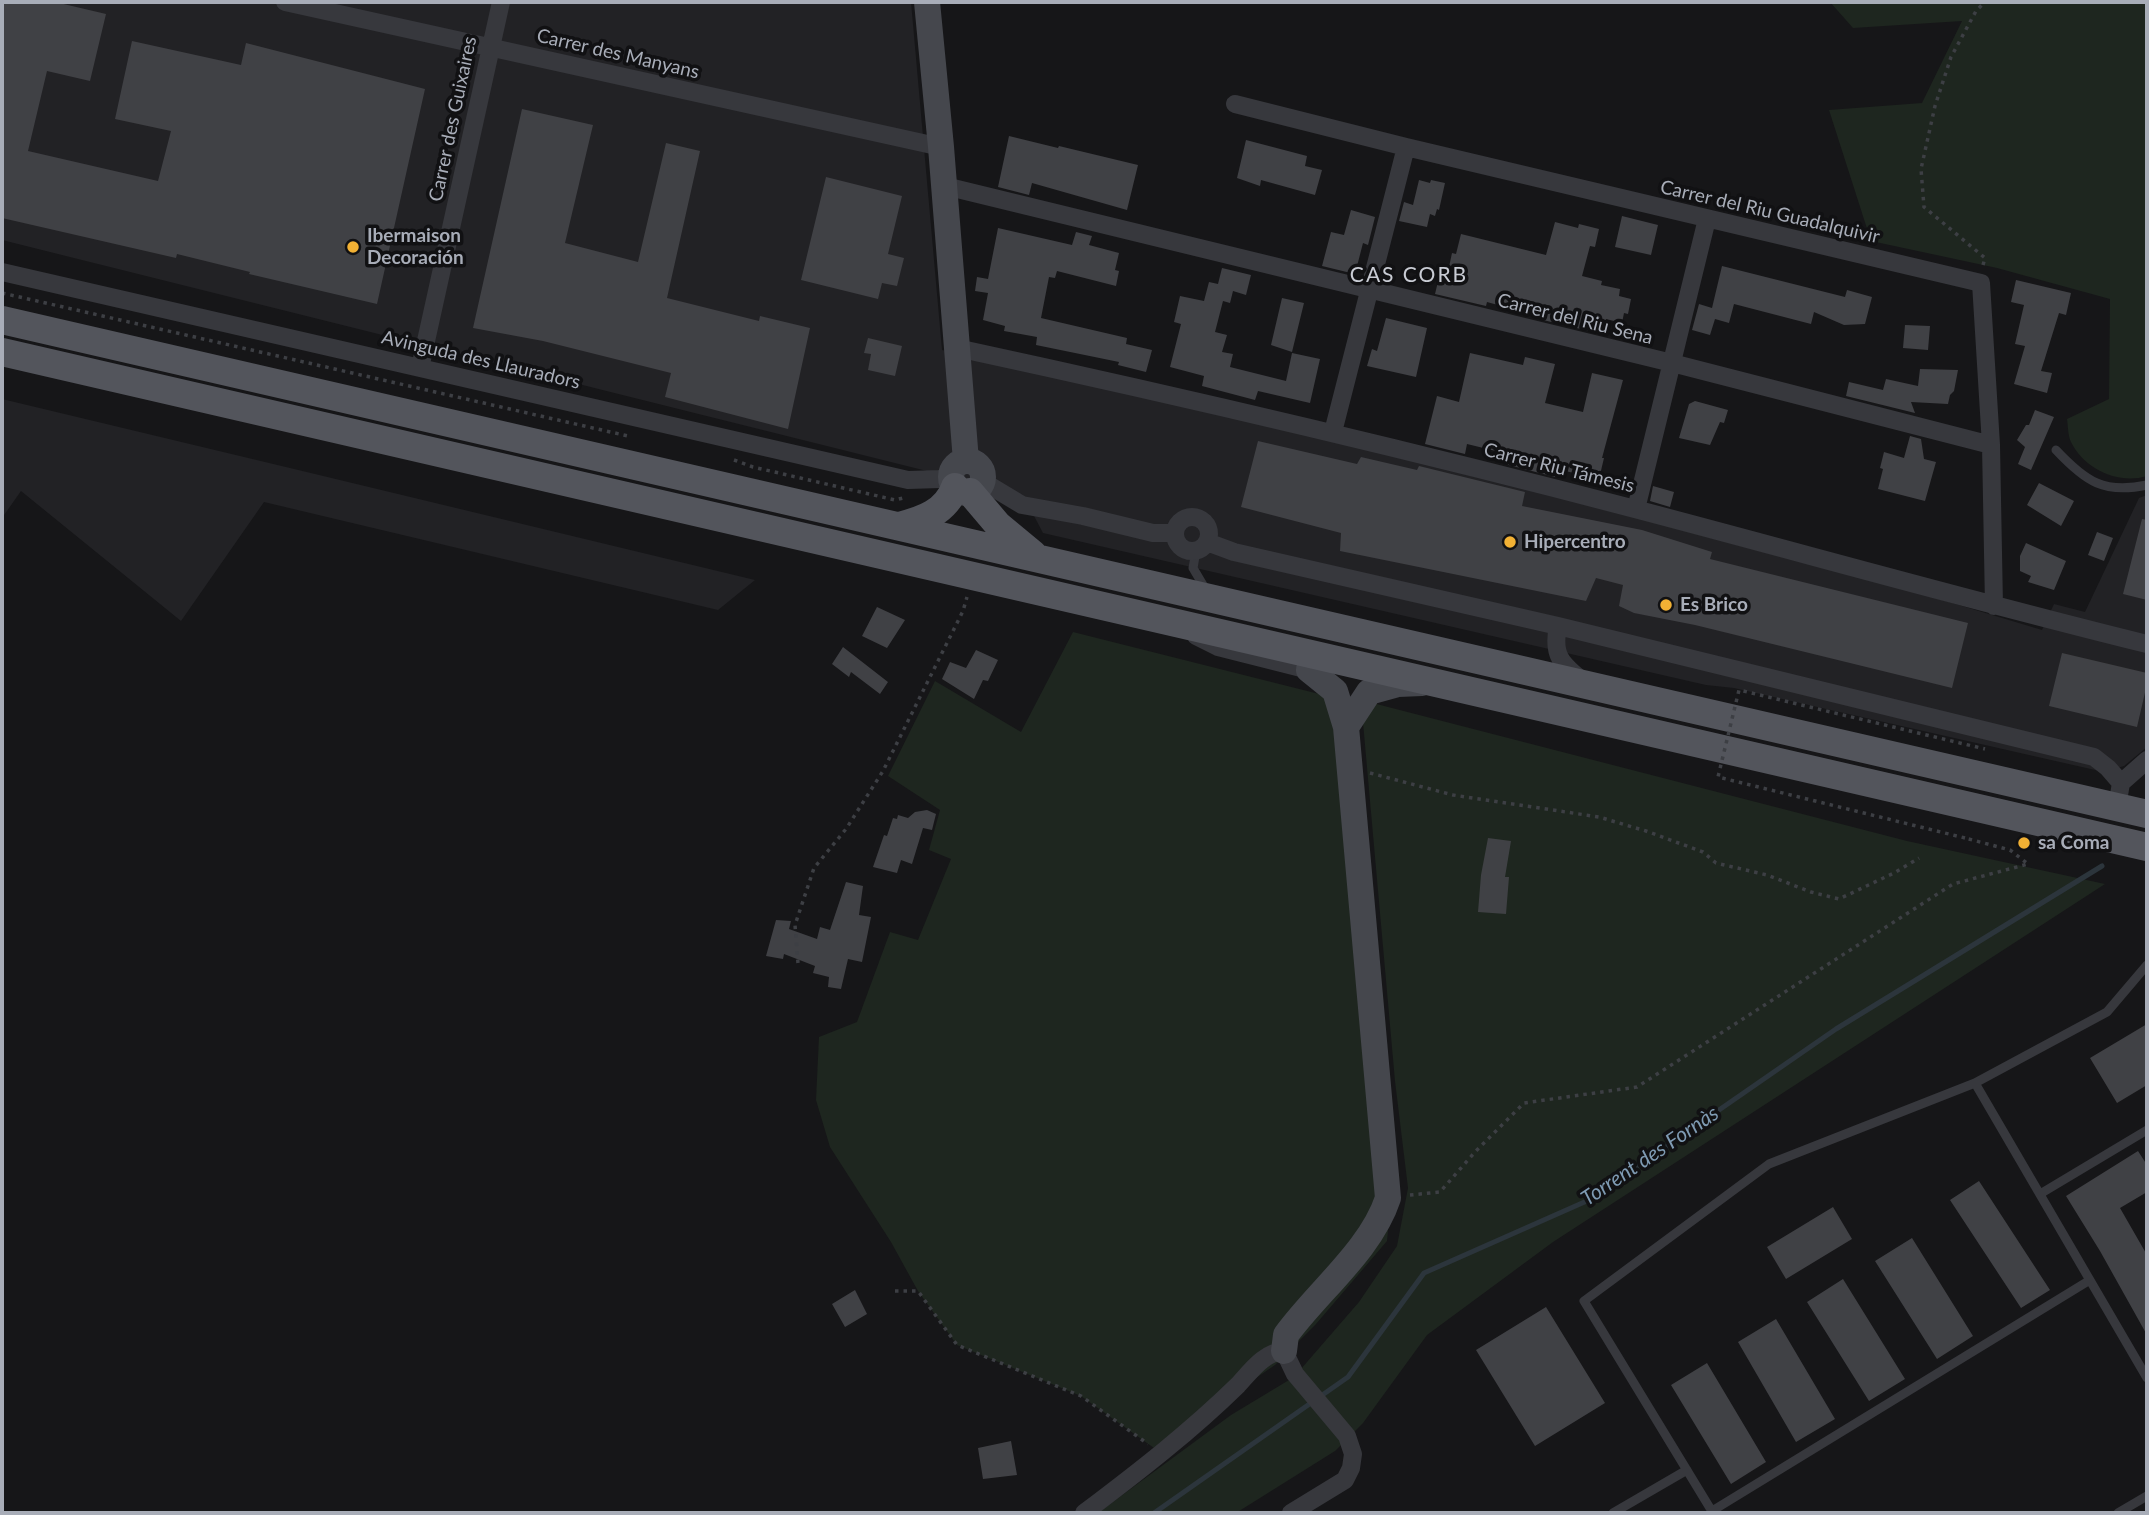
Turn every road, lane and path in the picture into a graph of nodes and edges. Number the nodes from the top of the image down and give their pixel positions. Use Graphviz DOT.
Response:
graph roads {
  1 [pos="285,2"];
  2 [pos="501,2"];
  3 [pos="926,2"];
  4 [pos="1985,2"];
  5 [pos="491,47"];
  6 [pos="1235,104"];
  7 [pos="942,147"];
  8 [pos="1406,147"];
  9 [pos="945,186"];
  10 [pos="1707,219"];
  11 [pos="2,272"];
  12 [pos="1981,283"];
  13 [pos="1369,291"];
  14 [pos="2,293"];
  15 [pos="2,320"];
  16 [pos="957,348"];
  17 [pos="2,352"];
  18 [pos="1672,363"];
  19 [pos="420,368"];
  20 [pos="1333,432"];
  21 [pos="636,437"];
  22 [pos="1991,445"];
  23 [pos="2056,450"];
  24 [pos="729,458"];
  25 [pos="965,479"];
  26 [pos="908,480"];
  27 [pos="2147,485"];
  28 [pos="1636,509"];
  29 [pos="899,526"];
  30 [pos="1175,533"];
  31 [pos="1201,546"];
  32 [pos="1041,559"];
  33 [pos="972,576"];
  34 [pos="1214,600"];
  35 [pos="1994,606"];
  36 [pos="1161,620"];
  37 [pos="1558,626"];
  38 [pos="2147,644"];
  39 [pos="1309,670"];
  40 [pos="1431,682"];
  41 [pos="1589,686"];
  42 [pos="1346,727"];
  43 [pos="1985,749"];
  44 [pos="2147,760"];
  45 [pos="1348,767"];
  46 [pos="2119,795"];
  47 [pos="2147,814"];
  48 [pos="2140,850"];
  49 [pos="1919,858"];
  50 [pos="798,963"];
  51 [pos="2147,965"];
  52 [pos="1975,1083"];
  53 [pos="2147,1130"];
  54 [pos="2040,1194"];
  55 [pos="1388,1198"];
  56 [pos="2090,1280"];
  57 [pos="895,1291"];
  58 [pos="1289,1362"];
  59 [pos="2147,1378"];
  60 [pos="1161,1455"];
  61 [pos="1687,1470"];
  62 [pos="2147,1496"];
  63 [pos="1712,1512"];
  64 [pos="1084,1513"];
  65 [pos="1291,1513"];
  66 [pos="1614,1513"];
  67 [pos="2118,1513"];
  1 -- 5 [label="street, Carrer des Manyans"];
  2 -- 5 [label="street, Carrer des Guixaires"];
  3 -- 7 [label="street"];
  4 -- 12 [label="path"];
  5 -- 7 [label="street, Carrer des Manyans"];
  5 -- 19 [label="street, Carrer des Guixaires"];
  6 -- 8 [label="street, Carrer del Riu Guadalquivir"];
  7 -- 9 [label="street"];
  8 -- 10 [label="street, Carrer del Riu Guadalquivir"];
  8 -- 13 [label="street"];
  9 -- 13 [label="street, Carrer del Riu Sena"];
  9 -- 16 [label="street"];
  10 -- 12 [label="street, Carrer del Riu Guadalquivir"];
  10 -- 18 [label="street"];
  11 -- 19 [label="street, Avinguda des Llauradors"];
  12 -- 22 [label="street"];
  13 -- 18 [label="street, Carrer del Riu Sena"];
  13 -- 20 [label="street"];
  14 -- 21 [label="path"];
  15 -- 29 [label="main road"];
  16 -- 20 [label="street, Carrer Riu Támesis"];
  16 -- 25 [label="street"];
  17 -- 33 [label="main road"];
  18 -- 22 [label="street, Carrer del Riu Sena"];
  18 -- 28 [label="street"];
  19 -- 26 [label="street, Avinguda des Llauradors"];
  20 -- 28 [label="street, Carrer Riu Támesis"];
  22 -- 35 [label="street"];
  23 -- 27 [label="lane"];
  24 -- 26 [label="path"];
  25 -- 26 [label="street, Avinguda des Llauradors"];
  25 -- 29 [label="main road"];
  25 -- 30 [label="street"];
  25 -- 32 [label="main road"];
  28 -- 35 [label="street, Carrer Riu Támesis"];
  29 -- 32 [label="main road"];
  30 -- 31 [label="street"];
  30 -- 31 [label="street"];
  31 -- 34 [label="lane"];
  31 -- 37 [label="street"];
  32 -- 34 [label="main road"];
  33 -- 36 [label="main road"];
  33 -- 50 [label="path"];
  34 -- 41 [label="main road"];
  35 -- 38 [label="street, Carrer Riu Támesis"];
  36 -- 39 [label="street"];
  36 -- 40 [label="main road"];
  37 -- 41 [label="street"];
  37 -- 46 [label="street"];
  39 -- 42 [label="street"];
  40 -- 42 [label="street"];
  40 -- 48 [label="main road"];
  41 -- 46 [label="main road"];
  42 -- 45 [label="street"];
  43 -- 55 [label="path, bridge"];
  44 -- 46 [label="street"];
  45 -- 49 [label="path"];
  45 -- 55 [label="street"];
  46 -- 47 [label="main road"];
  51 -- 52 [label="lane"];
  52 -- 54 [label="lane"];
  52 -- 61 [label="lane"];
  53 -- 54 [label="lane"];
  54 -- 56 [label="lane"];
  55 -- 58 [label="street"];
  56 -- 59 [label="lane"];
  56 -- 63 [label="lane"];
  57 -- 60 [label="path"];
  58 -- 60 [label="street"];
  58 -- 65 [label="street"];
  60 -- 64 [label="street"];
  61 -- 63 [label="lane"];
  61 -- 66 [label="lane"];
  62 -- 67 [label="lane"];
}
